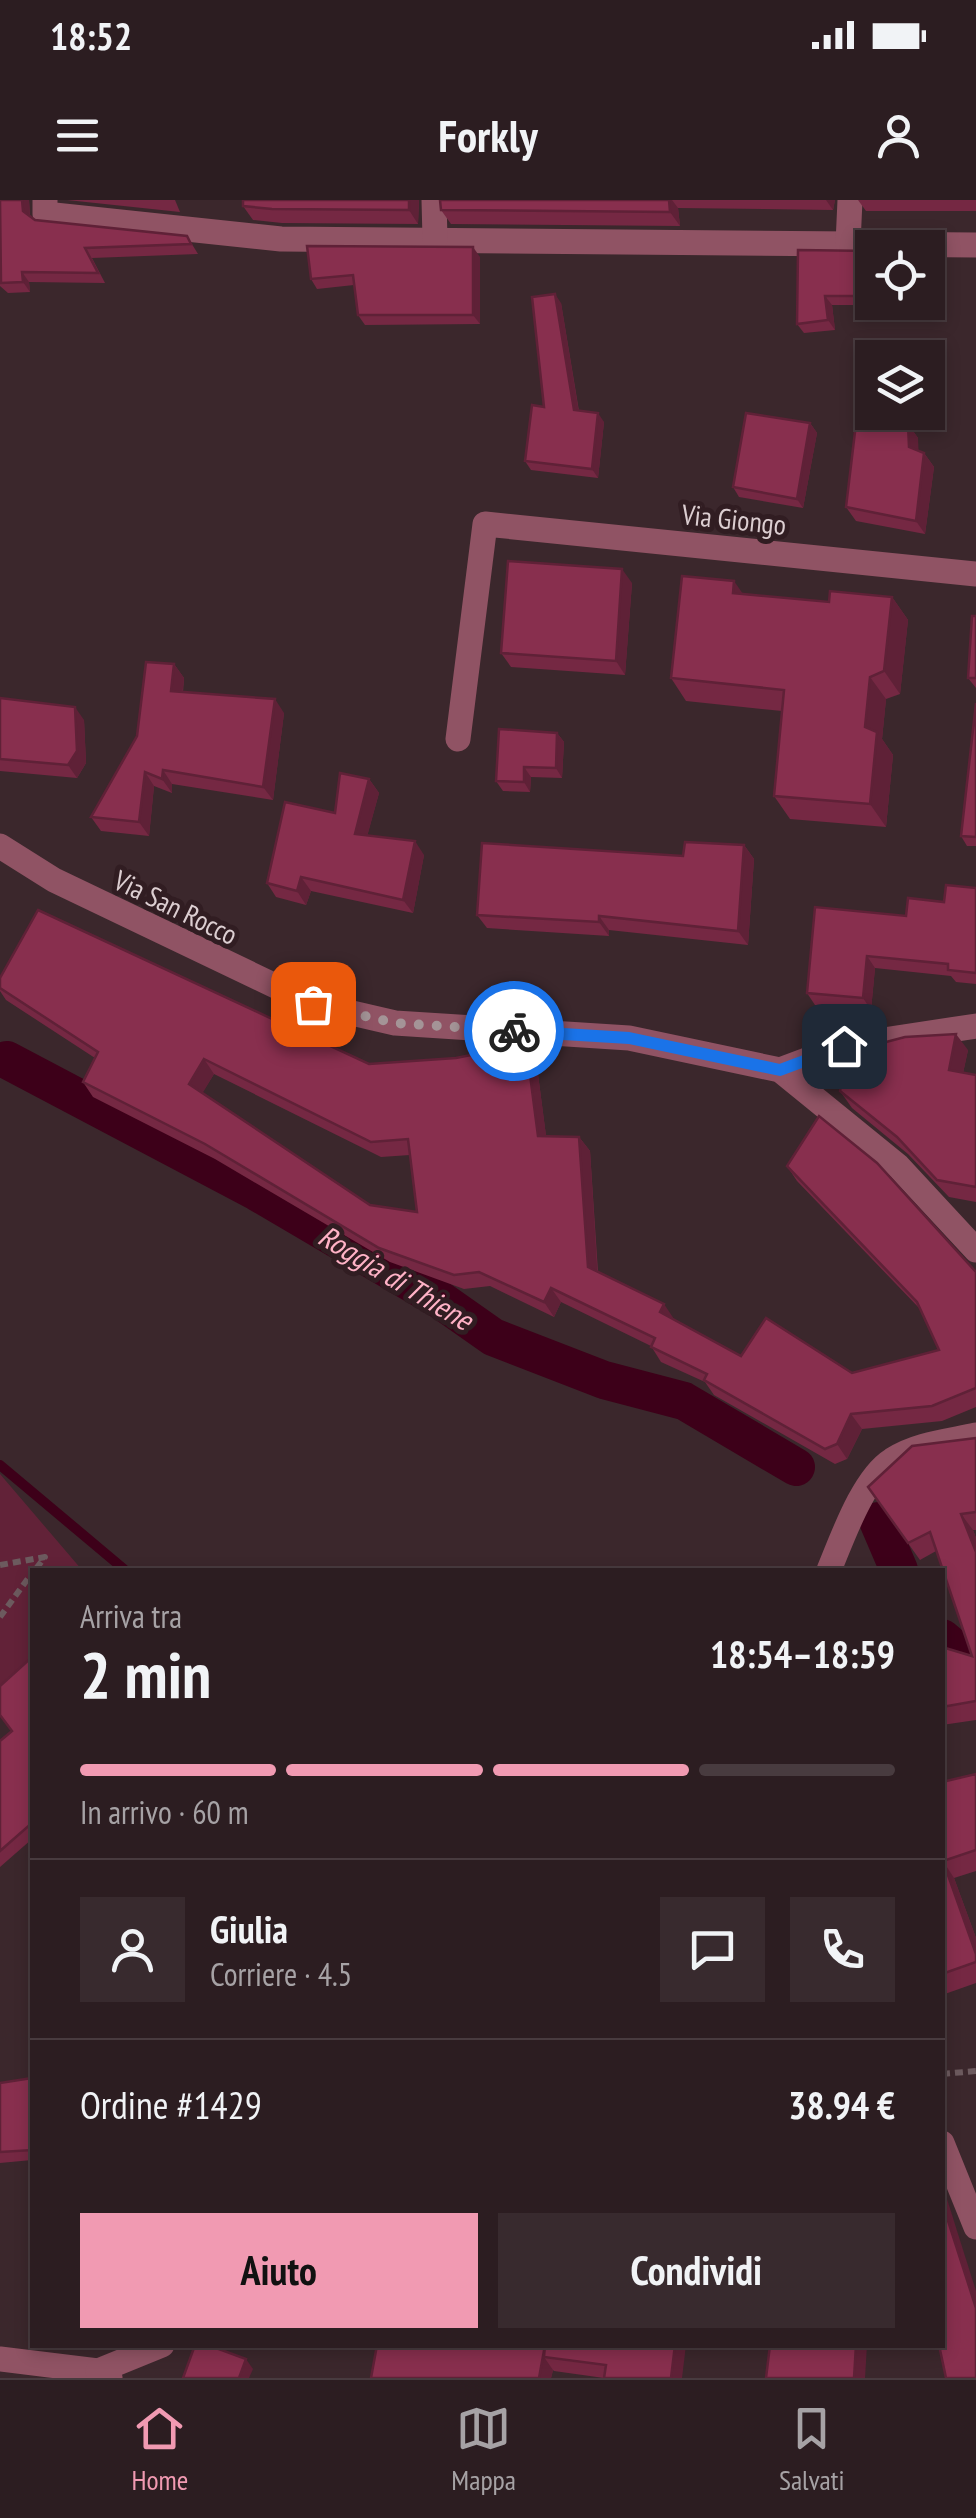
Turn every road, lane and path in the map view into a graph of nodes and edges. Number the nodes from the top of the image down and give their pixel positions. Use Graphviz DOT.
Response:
graph roads {
  1 [pos="45,200"];
  2 [pos="434,200"];
  3 [pos="850,200"];
  4 [pos="435,239"];
  5 [pos="848,244"];
  6 [pos="976,246"];
  7 [pos="976,574"];
  8 [pos="458,739"];
  9 [pos="0,846"];
  10 [pos="976,1026"];
  11 [pos="780,1070"];
  12 [pos="976,1250"];
  13 [pos="976,1435"];
  14 [pos="0,1565"];
  15 [pos="37,1568"];
  16 [pos="830,1568"];
  17 [pos="30,1577"];
  18 [pos="0,1616"];
  19 [pos="976,2071"];
  20 [pos="945,2074"];
  21 [pos="945,2150"];
  22 [pos="976,2227"];
  23 [pos="156,2348"];
  24 [pos="0,2360"];
  25 [pos="104,2375"];
  1 -- 4 [label="street"];
  2 -- 4 [label="street"];
  3 -- 5 [label="street"];
  4 -- 5 [label="street"];
  5 -- 6 [label="street"];
  7 -- 8 [label="street, Via Giongo"];
  9 -- 11 [label="street, Via San Rocco"];
  10 -- 11 [label="street"];
  11 -- 12 [label="street, Via San Rocco"];
  13 -- 16 [label="street"];
  14 -- 15 [label="path"];
  17 -- 18 [label="path"];
  19 -- 20 [label="path"];
  21 -- 22 [label="street"];
  23 -- 25 [label="street"];
  24 -- 25 [label="street"];
}
